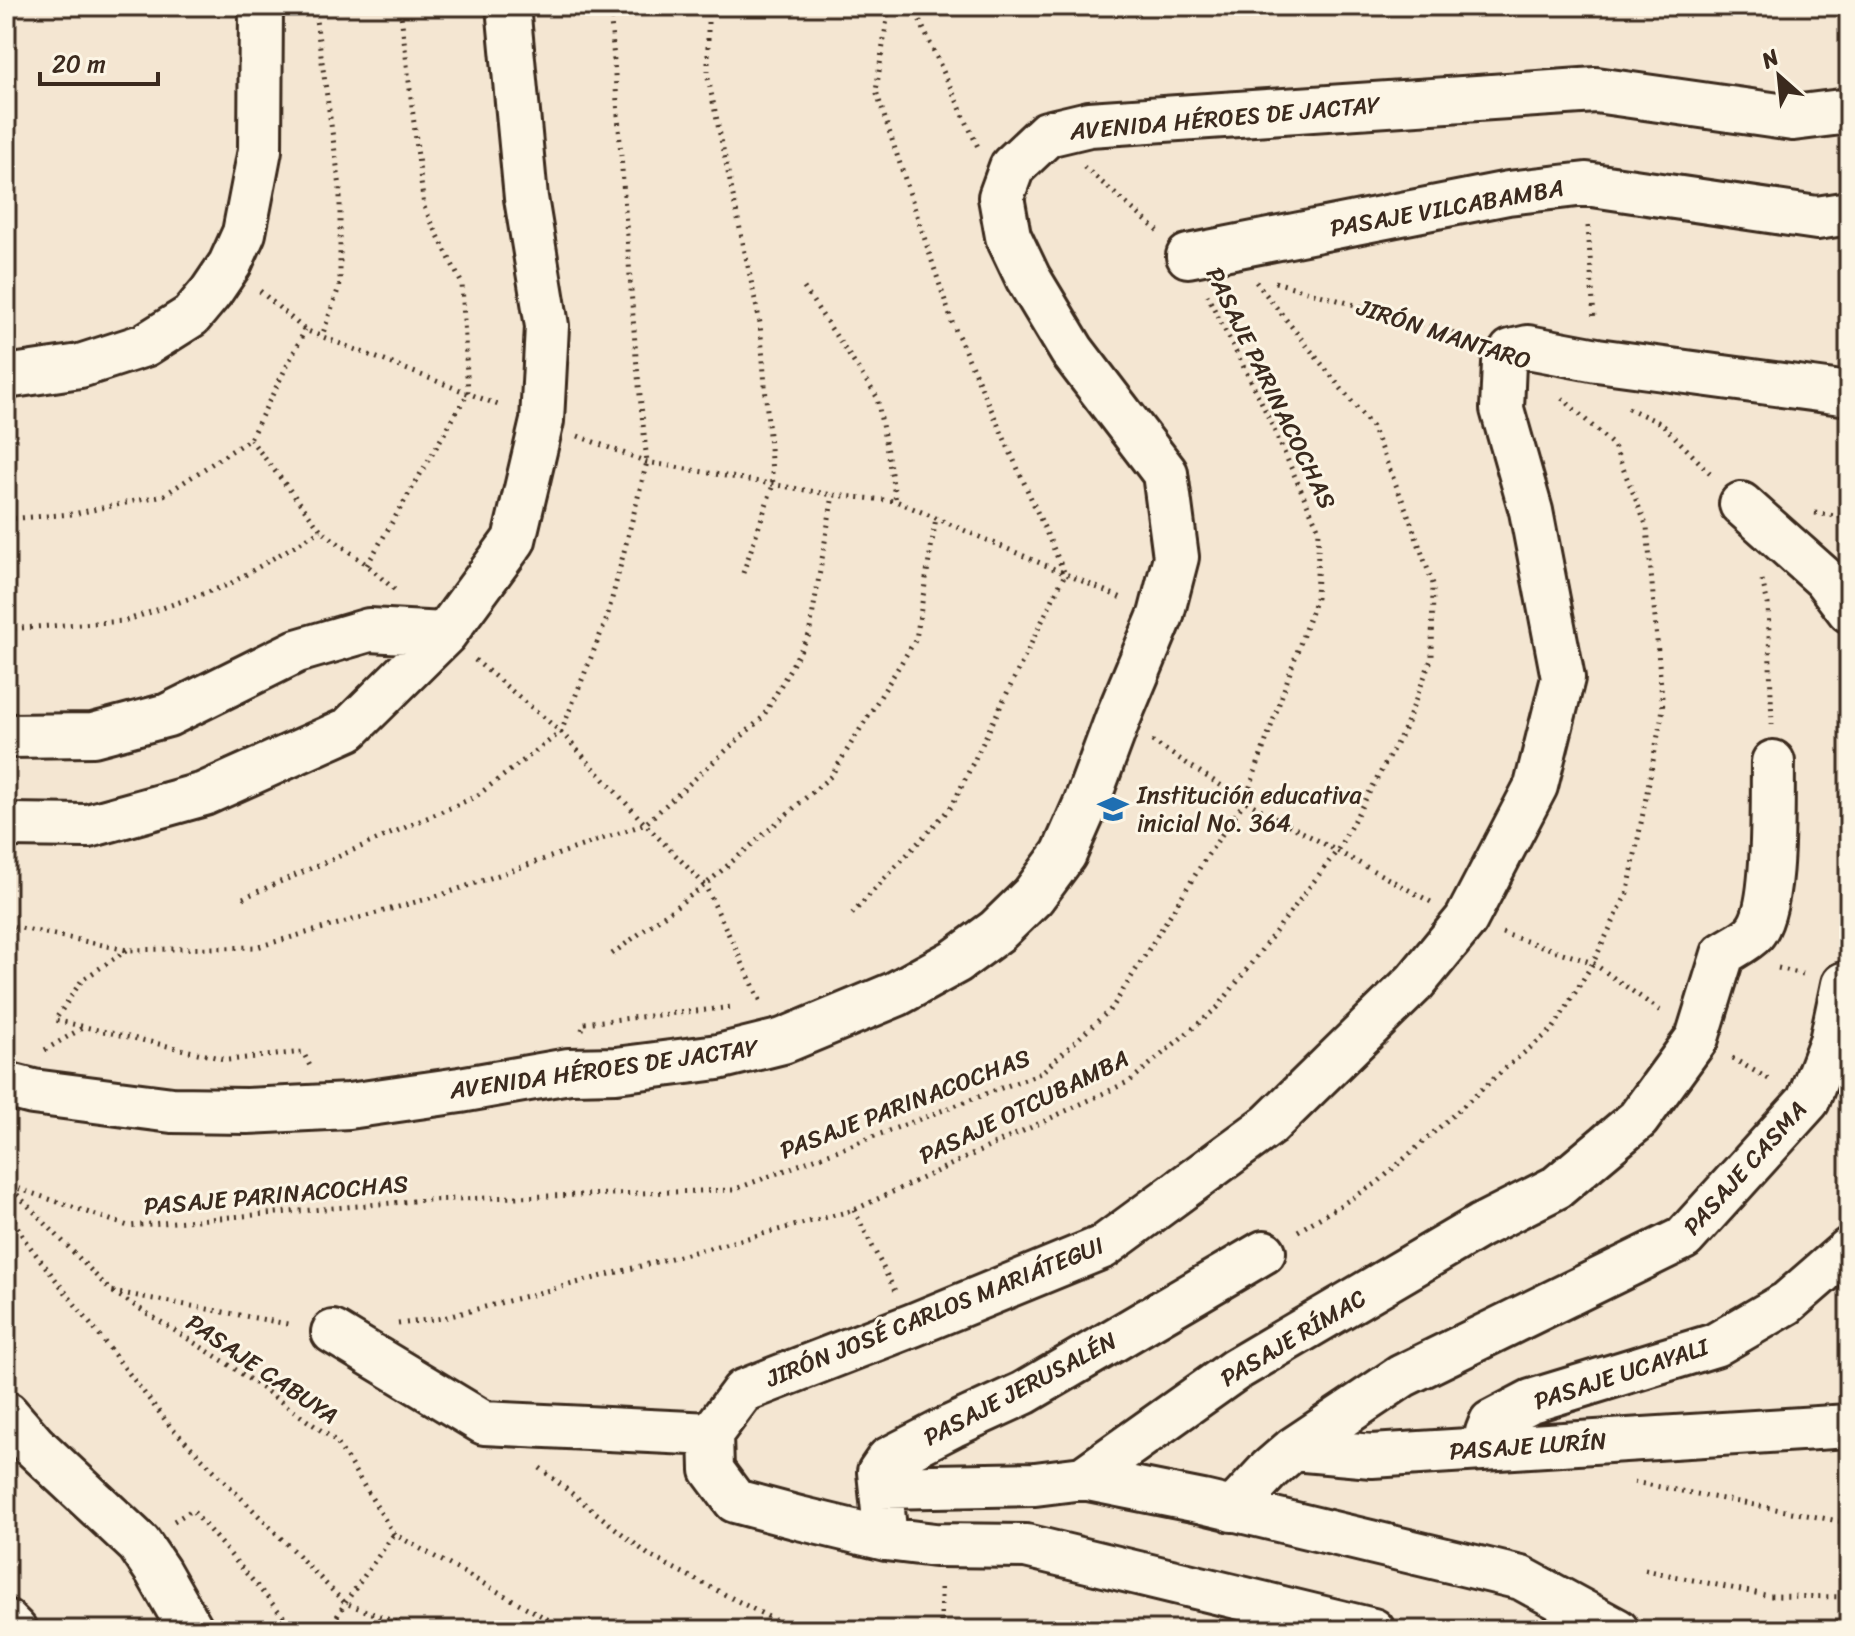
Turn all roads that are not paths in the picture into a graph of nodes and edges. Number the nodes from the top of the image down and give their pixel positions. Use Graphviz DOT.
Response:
graph roads {
  1 [pos="261,6"];
  2 [pos="508,6"];
  3 [pos="1849,111"];
  4 [pos="1849,213"];
  5 [pos="1188,256"];
  6 [pos="6,377"];
  7 [pos="1849,394"];
  8 [pos="1741,504"];
  9 [pos="1849,611"];
  10 [pos="445,634"];
  11 [pos="6,736"];
  12 [pos="1773,762"];
  13 [pos="6,825"];
  14 [pos="1843,984"];
  15 [pos="6,1085"];
  16 [pos="1849,1249"];
  17 [pos="1264,1252"];
  18 [pos="333,1332"];
  19 [pos="6,1414"];
  20 [pos="1849,1426"];
  21 [pos="711,1434"];
  22 [pos="1496,1447"];
  23 [pos="1293,1449"];
  24 [pos="1083,1478"];
  25 [pos="881,1487"];
  26 [pos="1232,1510"];
  27 [pos="886,1539"];
  28 [pos="6,1621"];
  29 [pos="15,1630"];
  30 [pos="191,1630"];
  31 [pos="1373,1630"];
  32 [pos="1617,1630"];
  1 -- 6 [label="street"];
  2 -- 10 [label="street"];
  3 -- 15 [label="street, AVENIDA HÉROES DE JACTAY"];
  4 -- 5 [label="street, PASAJE VILCABAMBA"];
  7 -- 21 [label="street, JIRÓN JOSÉ CARLOS MARIÁTEGUI"];
  8 -- 9 [label="street"];
  10 -- 11 [label="street"];
  10 -- 13 [label="street"];
  12 -- 24 [label="street, PASAJE RÍMAC"];
  14 -- 23 [label="street, PASAJE CASMA"];
  16 -- 22 [label="street, PASAJE UCAYALI"];
  17 -- 25 [label="street, PASAJE JERUSALÉN"];
  18 -- 21 [label="street"];
  19 -- 30 [label="street"];
  20 -- 22 [label="street, PASAJE LURÍN"];
  21 -- 27 [label="street"];
  22 -- 23 [label="street, PASAJE LURÍN"];
  23 -- 26 [label="street"];
  24 -- 25 [label="street"];
  24 -- 26 [label="street"];
  25 -- 27 [label="street"];
  26 -- 32 [label="street"];
  27 -- 31 [label="street"];
  28 -- 29 [label="street"];
}
